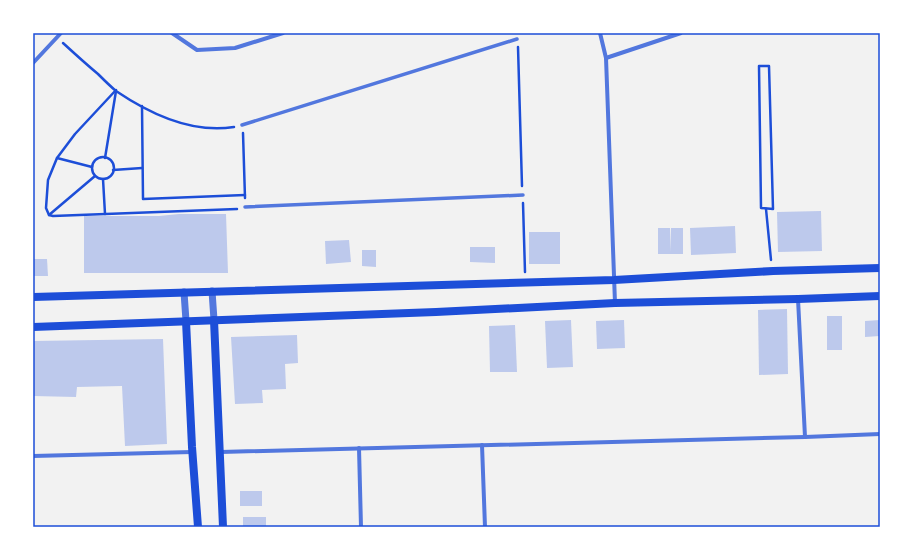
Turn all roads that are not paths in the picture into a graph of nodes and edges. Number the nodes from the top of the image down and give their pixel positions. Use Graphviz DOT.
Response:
graph roads {
  1 [pos="61,33"];
  2 [pos="172,33"];
  3 [pos="283,33"];
  4 [pos="600,33"];
  5 [pos="681,33"];
  6 [pos="518,39"];
  7 [pos="606,58"];
  8 [pos="33,63"];
  9 [pos="242,125"];
  10 [pos="523,195"];
  11 [pos="245,207"];
  12 [pos="880,268"];
  13 [pos="614,280"];
  14 [pos="184,292"];
  15 [pos="212,292"];
  16 [pos="880,296"];
  17 [pos="33,297"];
  18 [pos="798,299"];
  19 [pos="615,303"];
  20 [pos="214,320"];
  21 [pos="186,321"];
  22 [pos="33,328"];
  23 [pos="880,434"];
  24 [pos="805,437"];
  25 [pos="482,445"];
  26 [pos="359,448"];
  27 [pos="192,452"];
  28 [pos="221,452"];
  29 [pos="33,456"];
  30 [pos="198,527"];
  31 [pos="223,527"];
  32 [pos="361,527"];
  33 [pos="486,527"];
  1 -- 8 [label="street"];
  2 -- 3 [label="street"];
  4 -- 7 [label="street"];
  5 -- 7 [label="street"];
  6 -- 9 [label="street"];
  7 -- 13 [label="street"];
  10 -- 11 [label="street"];
  12 -- 13 [label="main road"];
  13 -- 15 [label="main road"];
  13 -- 19 [label="street"];
  14 -- 15 [label="main road"];
  14 -- 17 [label="main road"];
  14 -- 21 [label="street"];
  15 -- 20 [label="street"];
  16 -- 18 [label="main road"];
  18 -- 19 [label="main road"];
  18 -- 24 [label="street"];
  19 -- 20 [label="main road"];
  20 -- 21 [label="main road"];
  20 -- 28 [label="main road"];
  21 -- 22 [label="main road"];
  21 -- 27 [label="main road"];
  23 -- 24 [label="street"];
  24 -- 25 [label="street"];
  25 -- 26 [label="street"];
  25 -- 33 [label="street"];
  26 -- 28 [label="street"];
  26 -- 32 [label="street"];
  27 -- 29 [label="street"];
  27 -- 30 [label="main road"];
  28 -- 31 [label="main road"];
}
